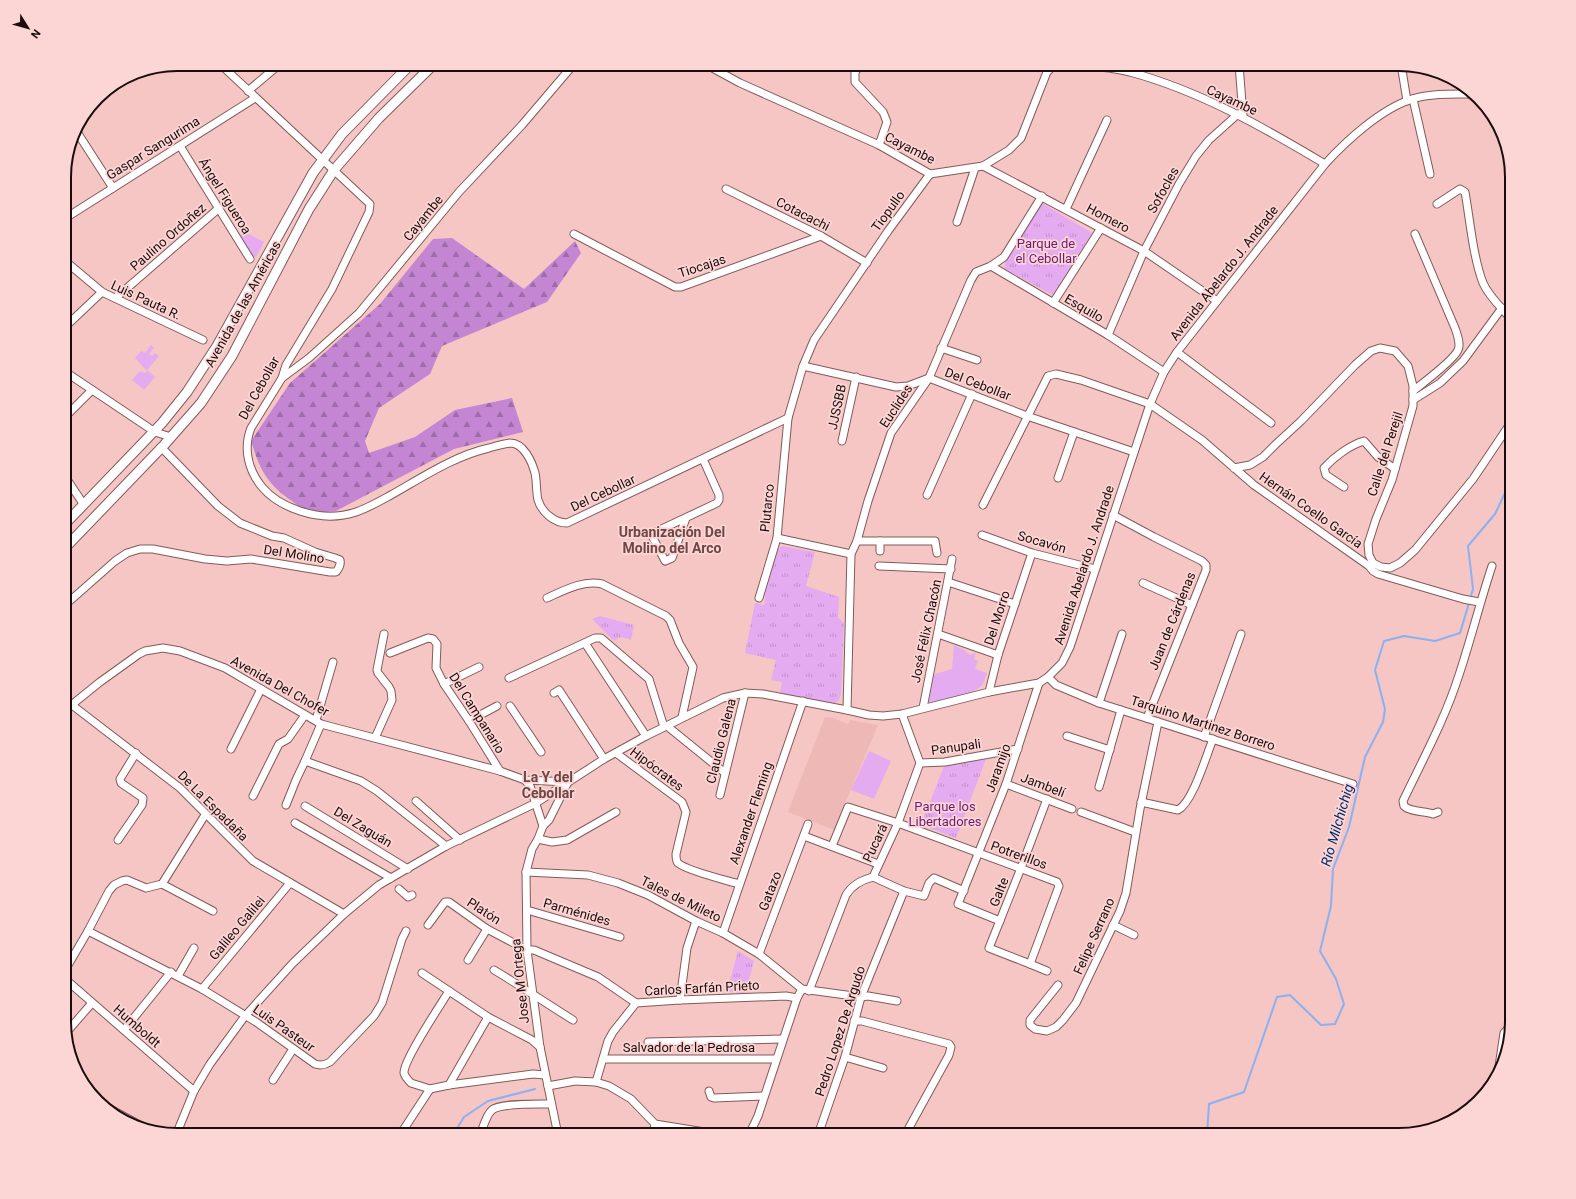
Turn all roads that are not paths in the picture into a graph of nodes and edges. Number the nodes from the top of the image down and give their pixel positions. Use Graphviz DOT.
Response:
graph roads {
  1 [pos="227,71"];
  2 [pos="272,71"];
  3 [pos="404,71"];
  4 [pos="427,71"];
  5 [pos="568,71"];
  6 [pos="718,71"];
  7 [pos="856,71"];
  8 [pos="1048,71"];
  9 [pos="1122,71"];
  10 [pos="1239,71"];
  11 [pos="1403,71"];
  12 [pos="248,91"];
  13 [pos="1465,94"];
  14 [pos="255,98"];
  15 [pos="1410,100"];
  16 [pos="1240,115"];
  17 [pos="1107,120"];
  18 [pos="79,136"];
  19 [pos="879,145"];
  20 [pos="180,146"];
  21 [pos="322,159"];
  22 [pos="1325,164"];
  23 [pos="983,166"];
  24 [pos="975,168"];
  25 [pos="334,170"];
  26 [pos="930,174"];
  27 [pos="1430,174"];
  28 [pos="113,188"];
  29 [pos="726,189"];
  30 [pos="1042,196"];
  31 [pos="1437,204"];
  32 [pos="218,209"];
  33 [pos="1066,209"];
  34 [pos="71,215"];
  35 [pos="957,222"];
  36 [pos="1101,228"];
  37 [pos="574,234"];
  38 [pos="1415,234"];
  39 [pos="822,236"];
  40 [pos="1144,250"];
  41 [pos="250,259"];
  42 [pos="867,264"];
  43 [pos="71,266"];
  44 [pos="991,266"];
  45 [pos="102,292"];
  46 [pos="114,298"];
  47 [pos="1217,301"];
  48 [pos="1053,303"];
  49 [pos="1502,308"];
  50 [pos="1505,312"];
  51 [pos="71,321"];
  52 [pos="1108,335"];
  53 [pos="203,340"];
  54 [pos="941,348"];
  55 [pos="1177,352"];
  56 [pos="978,360"];
  57 [pos="803,366"];
  58 [pos="1164,372"];
  59 [pos="71,376"];
  60 [pos="856,377"];
  61 [pos="282,378"];
  62 [pos="929,378"];
  63 [pos="92,390"];
  64 [pos="1413,391"];
  65 [pos="972,394"];
  66 [pos="1413,400"];
  67 [pos="1150,404"];
  68 [pos="71,411"];
  69 [pos="1026,416"];
  70 [pos="788,418"];
  71 [pos="1271,423"];
  72 [pos="1505,431"];
  73 [pos="154,432"];
  74 [pos="1074,432"];
  75 [pos="171,437"];
  76 [pos="842,442"];
  77 [pos="162,447"];
  78 [pos="1134,452"];
  79 [pos="703,459"];
  80 [pos="1234,468"];
  81 [pos="1395,469"];
  82 [pos="1058,478"];
  83 [pos="71,486"];
  84 [pos="1344,487"];
  85 [pos="927,495"];
  86 [pos="84,505"];
  87 [pos="983,505"];
  88 [pos="1113,515"];
  89 [pos="686,518"];
  90 [pos="71,519"];
  91 [pos="982,535"];
  92 [pos="777,538"];
  93 [pos="857,540"];
  94 [pos="880,541"];
  95 [pos="71,542"];
  96 [pos="880,551"];
  97 [pos="1032,552"];
  98 [pos="937,553"];
  99 [pos="851,554"];
  100 [pos="952,559"];
  101 [pos="1371,564"];
  102 [pos="879,566"];
  103 [pos="1492,566"];
  104 [pos="951,569"];
  105 [pos="1095,569"];
  106 [pos="948,582"];
  107 [pos="1143,583"];
  108 [pos="548,598"];
  109 [pos="759,598"];
  110 [pos="71,600"];
  111 [pos="1477,602"];
  112 [pos="1015,604"];
  113 [pos="1192,605"];
  114 [pos="384,634"];
  115 [pos="938,634"];
  116 [pos="1122,634"];
  117 [pos="1241,634"];
  118 [pos="585,642"];
  119 [pos="390,653"];
  120 [pos="998,655"];
  121 [pos="333,662"];
  122 [pos="479,667"];
  123 [pos="1048,677"];
  124 [pos="508,678"];
  125 [pos="1039,683"];
  126 [pos="444,684"];
  127 [pos="261,689"];
  128 [pos="989,692"];
  129 [pos="554,693"];
  130 [pos="745,693"];
  131 [pos="803,701"];
  132 [pos="1099,703"];
  133 [pos="72,705"];
  134 [pos="497,706"];
  135 [pos="510,706"];
  136 [pos="923,708"];
  137 [pos="847,710"];
  138 [pos="1121,710"];
  139 [pos="902,714"];
  140 [pos="305,715"];
  141 [pos="682,718"];
  142 [pos="1147,718"];
  143 [pos="470,721"];
  144 [pos="318,722"];
  145 [pos="1158,722"];
  146 [pos="666,726"];
  147 [pos="646,736"];
  148 [pos="1067,736"];
  149 [pos="1204,737"];
  150 [pos="375,738"];
  151 [pos="1212,739"];
  152 [pos="231,749"];
  153 [pos="1018,749"];
  154 [pos="1110,750"];
  155 [pos="541,752"];
  156 [pos="616,753"];
  157 [pos="136,754"];
  158 [pos="604,759"];
  159 [pos="305,761"];
  160 [pos="920,763"];
  161 [pos="500,771"];
  162 [pos="725,773"];
  163 [pos="525,780"];
  164 [pos="568,782"];
  165 [pos="1006,784"];
  166 [pos="1353,784"];
  167 [pos="1099,788"];
  168 [pos="720,795"];
  169 [pos="253,796"];
  170 [pos="1047,799"];
  171 [pos="416,801"];
  172 [pos="1141,802"];
  173 [pos="536,803"];
  174 [pos="286,805"];
  175 [pos="305,806"];
  176 [pos="1072,809"];
  177 [pos="616,812"];
  178 [pos="1081,812"];
  179 [pos="1436,813"];
  180 [pos="205,815"];
  181 [pos="295,823"];
  182 [pos="898,823"];
  183 [pos="808,824"];
  184 [pos="543,826"];
  185 [pos="1135,832"];
  186 [pos="804,836"];
  187 [pos="538,839"];
  188 [pos="118,840"];
  189 [pos="460,840"];
  190 [pos="446,846"];
  191 [pos="832,846"];
  192 [pos="979,853"];
  193 [pos="878,864"];
  194 [pos="1021,868"];
  195 [pos="408,869"];
  196 [pos="526,872"];
  197 [pos="872,877"];
  198 [pos="391,878"];
  199 [pos="290,883"];
  200 [pos="162,884"];
  201 [pos="739,884"];
  202 [pos="399,890"];
  203 [pos="904,891"];
  204 [pos="964,891"];
  205 [pos="412,895"];
  206 [pos="526,910"];
  207 [pos="213,911"];
  208 [pos="344,914"];
  209 [pos="696,921"];
  210 [pos="1000,921"];
  211 [pos="428,925"];
  212 [pos="1113,925"];
  213 [pos="487,929"];
  214 [pos="88,931"];
  215 [pos="406,931"];
  216 [pos="723,933"];
  217 [pos="1134,935"];
  218 [pos="620,937"];
  219 [pos="194,948"];
  220 [pos="527,950"];
  221 [pos="759,954"];
  222 [pos="71,960"];
  223 [pos="468,960"];
  224 [pos="1030,964"];
  225 [pos="494,970"];
  226 [pos="1047,971"];
  227 [pos="422,973"];
  228 [pos="174,974"];
  229 [pos="71,984"];
  230 [pos="1058,985"];
  231 [pos="202,989"];
  232 [pos="805,990"];
  233 [pos="449,991"];
  234 [pos="534,996"];
  235 [pos="861,997"];
  236 [pos="797,998"];
  237 [pos="680,1000"];
  238 [pos="897,1001"];
  239 [pos="92,1003"];
  240 [pos="636,1003"];
  241 [pos="245,1016"];
  242 [pos="488,1017"];
  243 [pos="574,1020"];
  244 [pos="854,1022"];
  245 [pos="71,1027"];
  246 [pos="124,1030"];
  247 [pos="1504,1033"];
  248 [pos="782,1039"];
  249 [pos="648,1042"];
  250 [pos="1502,1043"];
  251 [pos="540,1047"];
  252 [pos="293,1049"];
  253 [pos="844,1057"];
  254 [pos="603,1059"];
  255 [pos="776,1059"];
  256 [pos="883,1068"];
  257 [pos="545,1076"];
  258 [pos="273,1080"];
  259 [pos="596,1082"];
  260 [pos="449,1085"];
  261 [pos="548,1086"];
  262 [pos="430,1089"];
  263 [pos="194,1091"];
  264 [pos="709,1091"];
  265 [pos="764,1096"];
  266 [pos="551,1104"];
  267 [pos="655,1124"];
  268 [pos="179,1128"];
  269 [pos="405,1128"];
  270 [pos="483,1128"];
  271 [pos="556,1128"];
  272 [pos="655,1128"];
  273 [pos="680,1128"];
  274 [pos="752,1128"];
  275 [pos="820,1128"];
  276 [pos="909,1128"];
  1 -- 12 [label="street"];
  2 -- 12 [label="street"];
  3 -- 21 [label="main road, Avenida de las Américas"];
  4 -- 25 [label="main road, Avenida de las Américas"];
  5 -- 61 [label="street, Cayambe"];
  6 -- 19 [label="street, Cayambe"];
  7 -- 19 [label="street"];
  8 -- 23 [label="street, Cayambe"];
  9 -- 16 [label="street, Cayambe"];
  10 -- 16 [label="street"];
  11 -- 15 [label="street"];
  12 -- 14 [label="street"];
  13 -- 15 [label="street, Avenida Abelardo J. Andrade"];
  14 -- 20 [label="street, Gaspar Sangurima"];
  14 -- 21 [label="street"];
  15 -- 22 [label="street, Avenida Abelardo J. Andrade"];
  15 -- 27 [label="street"];
  16 -- 22 [label="street, Cayambe"];
  16 -- 40 [label="street, Sofocles"];
  17 -- 33 [label="street"];
  18 -- 28 [label="street"];
  19 -- 26 [label="street, Cayambe"];
  20 -- 28 [label="street, Gaspar Sangurima"];
  20 -- 32 [label="street, Ángel Figueroa"];
  21 -- 25 [label="street"];
  21 -- 73 [label="main road, Avenida de las Américas"];
  22 -- 47 [label="street, Avenida Abelardo J. Andrade"];
  23 -- 24 [label="street, Cayambe"];
  23 -- 30 [label="street, Homero"];
  24 -- 26 [label="street, Cayambe"];
  24 -- 35 [label="street"];
  25 -- 61 [label="street, Del Cebollar"];
  25 -- 75 [label="main road, Avenida de las Américas"];
  26 -- 42 [label="street, Tiopullo"];
  28 -- 34 [label="street, Gaspar Sangurima"];
  29 -- 39 [label="street, Cotacachi"];
  30 -- 33 [label="street, Homero"];
  30 -- 44 [label="street, Euclides"];
  31 -- 49 [label="street"];
  32 -- 41 [label="street, Ángel Figueroa"];
  32 -- 46 [label="street, Paulino Ordoñez"];
  33 -- 36 [label="street, Homero"];
  36 -- 40 [label="street, Homero"];
  36 -- 48 [label="street"];
  37 -- 39 [label="street, Tiocajas"];
  38 -- 64 [label="street"];
  39 -- 42 [label="street, Cotacachi"];
  40 -- 47 [label="street, Homero"];
  40 -- 52 [label="street, Sofocles"];
  42 -- 57 [label="street"];
  43 -- 45 [label="street, Luis Pauta R."];
  44 -- 48 [label="street, Esquilo"];
  44 -- 54 [label="street, Euclides"];
  45 -- 46 [label="street, Luis Pauta R."];
  45 -- 51 [label="street"];
  46 -- 53 [label="street, Luis Pauta R."];
  47 -- 55 [label="street, Avenida Abelardo J. Andrade"];
  48 -- 52 [label="street, Esquilo"];
  49 -- 50 [label="street"];
  49 -- 66 [label="street"];
  52 -- 58 [label="street, Esquilo"];
  54 -- 56 [label="street"];
  54 -- 62 [label="street, Euclides"];
  55 -- 58 [label="street, Avenida Abelardo J. Andrade"];
  55 -- 71 [label="street"];
  57 -- 60 [label="street, Del Cebollar"];
  57 -- 70 [label="street"];
  58 -- 67 [label="street, Avenida Abelardo J. Andrade"];
  59 -- 63 [label="street"];
  60 -- 62 [label="street, Del Cebollar"];
  60 -- 76 [label="street, JJSSBB"];
  61 -- 79 [label="street, Del Cebollar"];
  62 -- 65 [label="street, Del Cebollar"];
  62 -- 93 [label="street, Euclides"];
  63 -- 68 [label="street"];
  63 -- 73 [label="street"];
  64 -- 66 [label="street, Calle del Perejil"];
  64 -- 80 [label="street, Calle del Perejil"];
  65 -- 69 [label="street, Del Cebollar"];
  65 -- 85 [label="street"];
  66 -- 81 [label="street, Calle del Perejil"];
  67 -- 69 [label="street, Hernán Coello García"];
  67 -- 78 [label="street, Avenida Abelardo J. Andrade"];
  67 -- 80 [label="street, Hernán Coello García"];
  69 -- 74 [label="street, Del Cebollar"];
  69 -- 87 [label="street"];
  70 -- 79 [label="street, Del Cebollar"];
  70 -- 92 [label="street, Plutarco"];
  72 -- 101 [label="street"];
  73 -- 75 [label="street"];
  73 -- 86 [label="main road, Avenida de las Américas"];
  74 -- 78 [label="street, Del Cebollar"];
  74 -- 82 [label="street"];
  75 -- 77 [label="main road, Avenida de las Américas"];
  77 -- 95 [label="main road, Avenida de las Américas"];
  77 -- 110 [label="street, Del Molino"];
  78 -- 88 [label="street, Avenida Abelardo J. Andrade"];
  79 -- 89 [label="street"];
  80 -- 101 [label="street, Hernán Coello García"];
  81 -- 84 [label="street"];
  81 -- 101 [label="street, Calle del Perejil"];
  83 -- 86 [label="street"];
  86 -- 90 [label="main road, Avenida de las Américas"];
  88 -- 105 [label="street, Avenida Abelardo J. Andrade"];
  88 -- 113 [label="street, Juan de Cárdenas"];
  89 -- 89 [label="street"];
  91 -- 97 [label="street, Socavón"];
  92 -- 99 [label="street"];
  92 -- 109 [label="street, Plutarco"];
  93 -- 94 [label="street"];
  93 -- 99 [label="street, Euclides"];
  94 -- 96 [label="street"];
  94 -- 98 [label="street"];
  97 -- 105 [label="street, Socavón"];
  97 -- 112 [label="street, Del Morro"];
  99 -- 137 [label="street, Euclides"];
  100 -- 104 [label="street, José Félix Chacón"];
  101 -- 111 [label="street, Hernán Coello García"];
  102 -- 104 [label="street"];
  103 -- 111 [label="street"];
  104 -- 106 [label="street, José Félix Chacón"];
  105 -- 123 [label="street, Avenida Abelardo J. Andrade"];
  106 -- 112 [label="street"];
  106 -- 115 [label="street, José Félix Chacón"];
  107 -- 113 [label="street"];
  108 -- 141 [label="street"];
  111 -- 179 [label="street"];
  112 -- 120 [label="street, Del Morro"];
  113 -- 142 [label="street, Juan de Cárdenas"];
  114 -- 150 [label="street"];
  115 -- 120 [label="street"];
  115 -- 136 [label="street, José Félix Chacón"];
  116 -- 132 [label="street"];
  117 -- 149 [label="street"];
  118 -- 124 [label="street"];
  118 -- 146 [label="street"];
  118 -- 147 [label="street"];
  119 -- 126 [label="street, Del Campanario"];
  120 -- 128 [label="street, Del Morro"];
  121 -- 144 [label="street"];
  122 -- 126 [label="street"];
  123 -- 125 [label="street, Avenida Abelardo J. Andrade"];
  123 -- 132 [label="street, Tarquino Martinez Borrero"];
  125 -- 128 [label="street, Avenida Abelardo J. Andrade"];
  125 -- 153 [label="street, Jaramijo"];
  126 -- 143 [label="street, Del Campanario"];
  127 -- 133 [label="street, Avenida Del Chofer"];
  127 -- 140 [label="street, Avenida Del Chofer"];
  127 -- 152 [label="street"];
  128 -- 136 [label="street, Avenida Abelardo J. Andrade"];
  129 -- 158 [label="street"];
  130 -- 131 [label="street, Avenida Abelardo J. Andrade"];
  130 -- 141 [label="street, Avenida Abelardo J. Andrade"];
  130 -- 162 [label="street, Claudio Galena"];
  131 -- 137 [label="street, Avenida Abelardo J. Andrade"];
  131 -- 201 [label="street, Alexander Fleming"];
  132 -- 138 [label="street, Tarquino Martinez Borrero"];
  133 -- 157 [label="street, De La Espadaña"];
  134 -- 143 [label="street"];
  135 -- 155 [label="street"];
  136 -- 139 [label="street, Avenida Abelardo J. Andrade"];
  137 -- 139 [label="street, Avenida Abelardo J. Andrade"];
  138 -- 142 [label="street, Tarquino Martinez Borrero"];
  138 -- 154 [label="street"];
  139 -- 160 [label="street"];
  140 -- 144 [label="street, Avenida Del Chofer"];
  140 -- 169 [label="street"];
  141 -- 146 [label="street, Avenida Abelardo J. Andrade"];
  142 -- 145 [label="street, Tarquino Martinez Borrero"];
  143 -- 161 [label="street, Del Campanario"];
  144 -- 150 [label="street, Avenida Del Chofer"];
  144 -- 159 [label="street"];
  145 -- 149 [label="street, Tarquino Martinez Borrero"];
  145 -- 172 [label="street, Felipe Serrano"];
  146 -- 147 [label="street, Avenida Abelardo J. Andrade"];
  146 -- 162 [label="street"];
  147 -- 156 [label="street, Avenida Abelardo J. Andrade"];
  148 -- 154 [label="street"];
  149 -- 151 [label="street, Tarquino Martinez Borrero"];
  150 -- 161 [label="street, Avenida Del Chofer"];
  151 -- 166 [label="street, Tarquino Martinez Borrero"];
  151 -- 172 [label="street"];
  153 -- 160 [label="street, Panupali"];
  153 -- 165 [label="street, Jaramijo"];
  154 -- 167 [label="street"];
  156 -- 158 [label="street, Avenida Abelardo J. Andrade"];
  156 -- 201 [label="street, Hipócrates"];
  157 -- 180 [label="street, De La Espadaña"];
  157 -- 188 [label="street"];
  158 -- 164 [label="street, Avenida Abelardo J. Andrade"];
  159 -- 174 [label="street"];
  159 -- 190 [label="street"];
  160 -- 182 [label="street, Pucará"];
  161 -- 163 [label="street, Avenida Del Chofer"];
  162 -- 168 [label="street, Claudio Galena"];
  163 -- 164 [label="street, Avenida Del Chofer"];
  163 -- 173 [label="street"];
  164 -- 173 [label="street, Avenida Abelardo J. Andrade"];
  164 -- 184 [label="street, Jose M Ortega"];
  165 -- 170 [label="street, Jambelí"];
  165 -- 192 [label="street, Jaramijo"];
  170 -- 176 [label="street, Jambelí"];
  170 -- 194 [label="street, Galte"];
  171 -- 189 [label="street"];
  172 -- 185 [label="street, Felipe Serrano"];
  173 -- 184 [label="street"];
  173 -- 189 [label="street, Avenida Abelardo J. Andrade"];
  175 -- 195 [label="street, Del Zaguán"];
  177 -- 187 [label="street"];
  178 -- 185 [label="street"];
  180 -- 199 [label="street, De La Espadaña"];
  180 -- 200 [label="street"];
  181 -- 198 [label="street"];
  182 -- 191 [label="street, Potrerillos"];
  182 -- 192 [label="street, Potrerillos"];
  182 -- 193 [label="street, Pucará"];
  183 -- 186 [label="street, Gatazo"];
  184 -- 187 [label="street, Jose M Ortega"];
  185 -- 212 [label="street, Felipe Serrano"];
  186 -- 191 [label="street"];
  186 -- 221 [label="street, Gatazo"];
  187 -- 196 [label="street, Jose M Ortega"];
  189 -- 190 [label="street, Avenida Abelardo J. Andrade"];
  190 -- 195 [label="street, Avenida Abelardo J. Andrade"];
  191 -- 193 [label="street"];
  192 -- 194 [label="street, Potrerillos"];
  192 -- 204 [label="street, Jaramijo"];
  193 -- 197 [label="street, Pucará"];
  194 -- 210 [label="street, Galte"];
  194 -- 224 [label="street, Potrerillos"];
  195 -- 198 [label="street, Avenida Abelardo J. Andrade"];
  196 -- 206 [label="street, Jose M Ortega"];
  196 -- 209 [label="street, Tales de Mileto"];
  197 -- 203 [label="street"];
  197 -- 232 [label="street, Pucará"];
  198 -- 208 [label="street, Avenida Abelardo J. Andrade"];
  199 -- 208 [label="street, De La Espadaña"];
  199 -- 231 [label="street, Galileo Galilei"];
  200 -- 207 [label="street"];
  200 -- 214 [label="street"];
  201 -- 216 [label="street, Alexander Fleming"];
  202 -- 205 [label="street"];
  203 -- 204 [label="street"];
  203 -- 235 [label="street, Pedro Lopez De Argudo"];
  204 -- 210 [label="street, Jaramijo"];
  206 -- 218 [label="street, Parménides"];
  206 -- 220 [label="street, Jose M Ortega"];
  208 -- 241 [label="street, Avenida Abelardo J. Andrade"];
  209 -- 216 [label="street, Tales de Mileto"];
  209 -- 237 [label="street"];
  210 -- 224 [label="street, Galte"];
  211 -- 213 [label="street, Platón"];
  212 -- 217 [label="street"];
  212 -- 230 [label="street, Felipe Serrano"];
  213 -- 220 [label="street, Platón"];
  213 -- 223 [label="street"];
  214 -- 222 [label="street"];
  214 -- 228 [label="street, Luis Pasteur"];
  215 -- 252 [label="street, Luis Pasteur"];
  216 -- 221 [label="street, Tales de Mileto"];
  219 -- 228 [label="street"];
  220 -- 234 [label="street, Jose M Ortega"];
  220 -- 240 [label="street, Carlos Farfán Prieto"];
  221 -- 232 [label="street, Tales de Mileto"];
  224 -- 226 [label="street"];
  225 -- 234 [label="street"];
  227 -- 233 [label="street"];
  228 -- 231 [label="street, Luis Pasteur"];
  228 -- 246 [label="street"];
  229 -- 239 [label="street, Humboldt"];
  231 -- 241 [label="street, Luis Pasteur"];
  232 -- 235 [label="street"];
  232 -- 236 [label="street, Pucará"];
  233 -- 242 [label="street"];
  233 -- 262 [label="street"];
  234 -- 243 [label="street"];
  234 -- 251 [label="street, Jose M Ortega"];
  235 -- 238 [label="street"];
  235 -- 244 [label="street, Pedro Lopez De Argudo"];
  236 -- 237 [label="street, Carlos Farfán Prieto"];
  236 -- 248 [label="street, Pucará"];
  237 -- 240 [label="street, Carlos Farfán Prieto"];
  239 -- 245 [label="street"];
  239 -- 246 [label="street, Humboldt"];
  240 -- 254 [label="street"];
  241 -- 252 [label="street, Luis Pasteur"];
  241 -- 263 [label="street, Avenida Abelardo J. Andrade"];
  242 -- 251 [label="street"];
  242 -- 260 [label="street"];
  244 -- 253 [label="street, Pedro Lopez De Argudo"];
  244 -- 276 [label="street"];
  246 -- 263 [label="street, Humboldt"];
  247 -- 250 [label="street"];
  248 -- 249 [label="street"];
  248 -- 255 [label="street, Pucará"];
  251 -- 257 [label="street, Jose M Ortega"];
  252 -- 258 [label="street"];
  253 -- 256 [label="street"];
  253 -- 275 [label="street, Pedro Lopez De Argudo"];
  254 -- 255 [label="street, Salvador de la Pedrosa"];
  254 -- 259 [label="street"];
  255 -- 265 [label="street, Pucará"];
  257 -- 260 [label="street"];
  257 -- 261 [label="street, Jose M Ortega"];
  259 -- 261 [label="street"];
  259 -- 267 [label="street"];
  260 -- 262 [label="street"];
  261 -- 266 [label="street, Jose M Ortega"];
  262 -- 269 [label="street"];
  263 -- 268 [label="street, Avenida Abelardo J. Andrade"];
  264 -- 265 [label="street"];
  265 -- 274 [label="street, Pucará"];
  266 -- 270 [label="street"];
  266 -- 271 [label="street, Jose M Ortega"];
  267 -- 272 [label="street"];
  267 -- 273 [label="street"];
}
